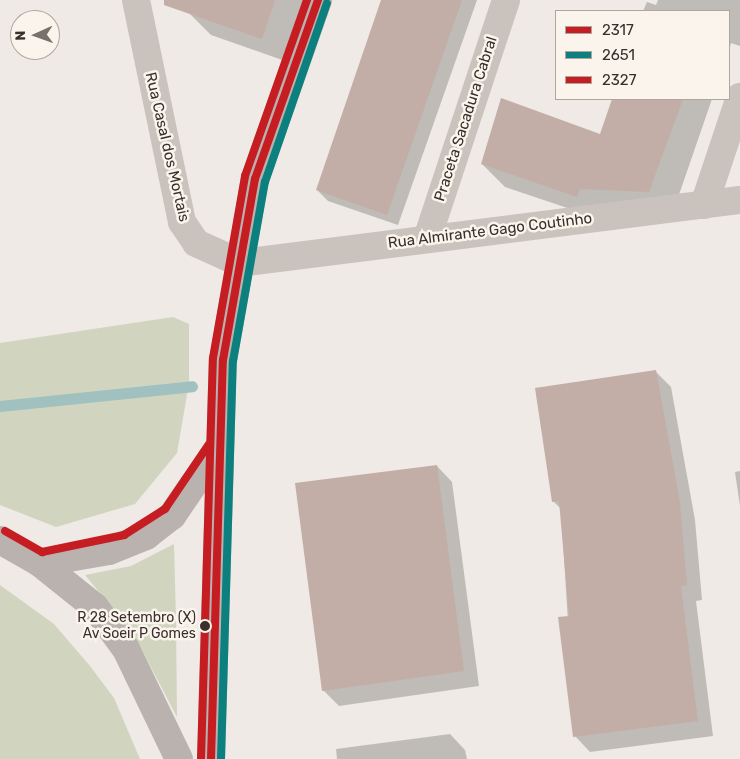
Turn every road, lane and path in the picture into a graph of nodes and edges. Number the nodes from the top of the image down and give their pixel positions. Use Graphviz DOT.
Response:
graph roads {
  1 [pos="136,0"];
  2 [pos="318,0"];
  3 [pos="506,0"];
  4 [pos="740,97"];
  5 [pos="740,200"];
  6 [pos="704,204"];
  7 [pos="427,239"];
  8 [pos="240,263"];
  9 [pos="217,450"];
  10 [pos="0,540"];
  11 [pos="40,563"];
  12 [pos="179,759"];
  13 [pos="211,759"];
  1 -- 8 [label="street, Rua Casal dos Mortais"];
  2 -- 8 [label="street"];
  3 -- 7 [label="street, Praceta Sacadura Cabral"];
  4 -- 6 [label="street"];
  5 -- 6 [label="street, Rua Almirante Gago Coutinho"];
  6 -- 7 [label="street, Rua Almirante Gago Coutinho"];
  7 -- 8 [label="street, Rua Almirante Gago Coutinho"];
  8 -- 9 [label="street"];
  9 -- 11 [label="street"];
  9 -- 13 [label="street"];
  10 -- 11 [label="street"];
  11 -- 12 [label="street"];
}
